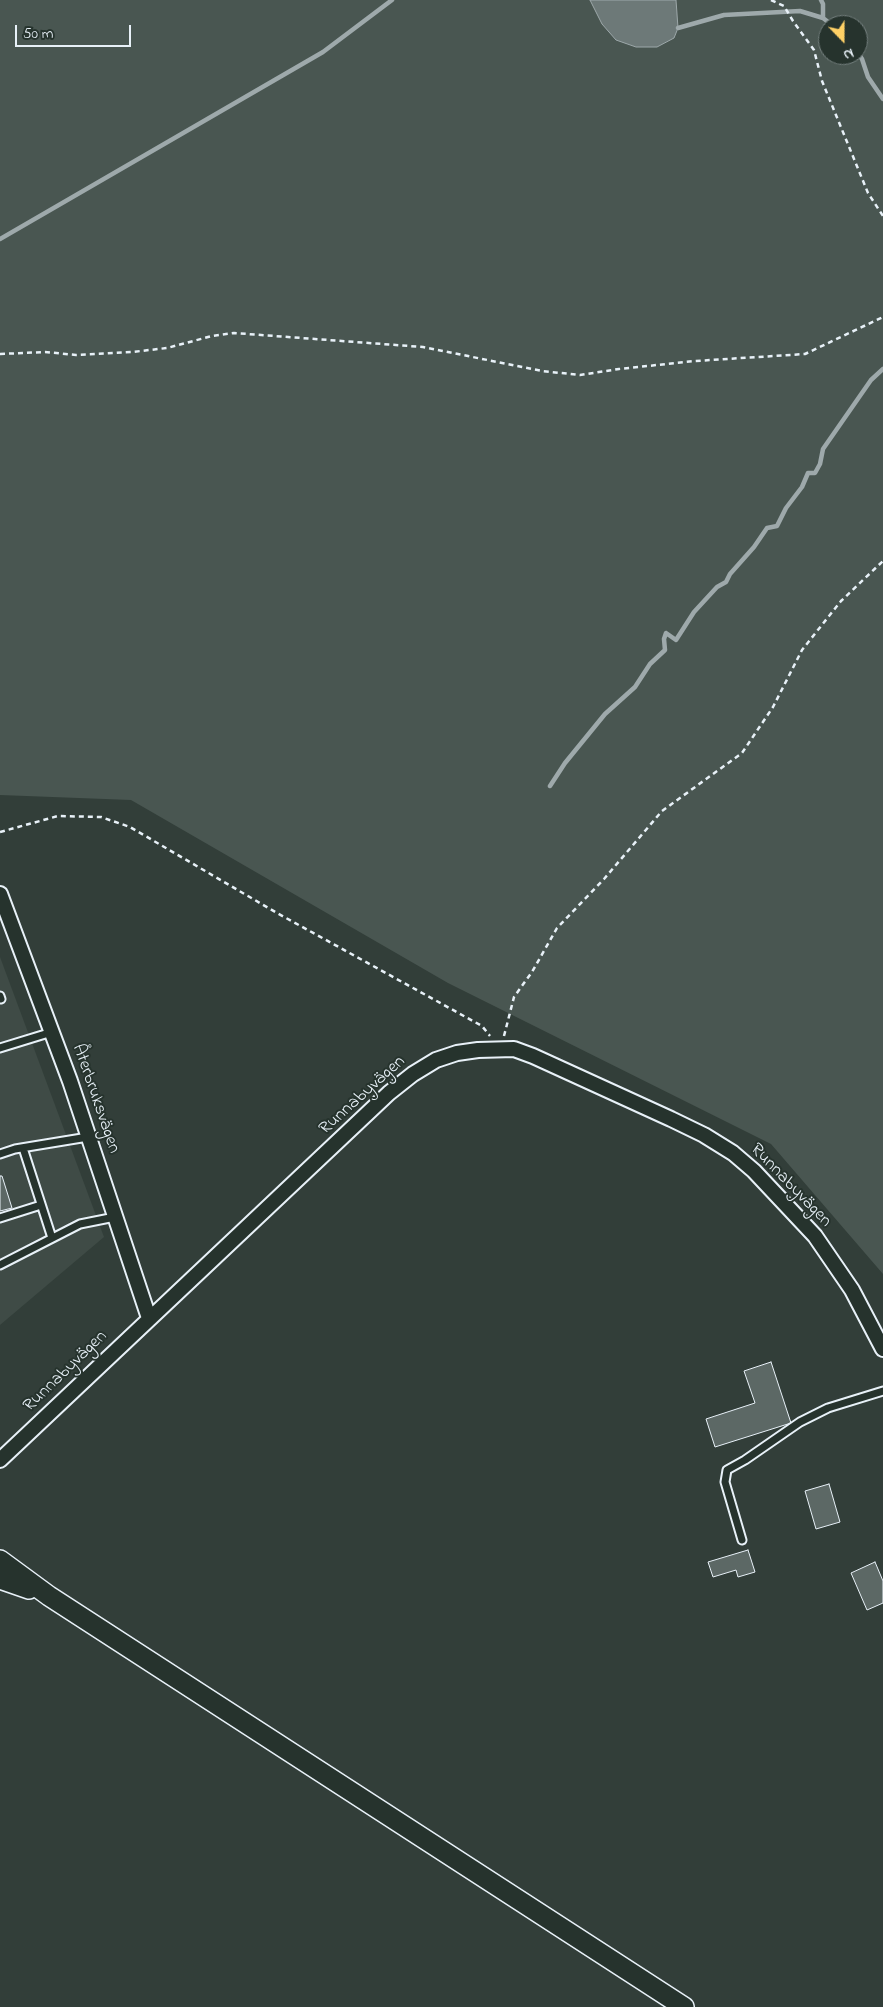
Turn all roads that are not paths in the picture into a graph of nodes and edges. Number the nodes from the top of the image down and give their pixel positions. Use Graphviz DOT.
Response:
graph roads {
  1 [pos="2,903"];
  2 [pos="52,1032"];
  3 [pos="0,1048"];
  4 [pos="88,1136"];
  5 [pos="22,1148"];
  6 [pos="0,1154"];
  7 [pos="41,1205"];
  8 [pos="115,1217"];
  9 [pos="0,1218"];
  10 [pos="52,1238"];
  11 [pos="0,1265"];
  12 [pos="149,1318"];
  13 [pos="883,1349"];
  14 [pos="883,1391"];
  15 [pos="5,1456"];
  16 [pos="0,1467"];
  17 [pos="742,1540"];
  18 [pos="0,1560"];
  19 [pos="0,1579"];
  20 [pos="49,1596"];
  21 [pos="684,2007"];
  1 -- 2 [label="street, Återbruksvägen"];
  2 -- 3 [label="lane"];
  2 -- 4 [label="street, Återbruksvägen"];
  4 -- 5 [label="lane"];
  4 -- 8 [label="street, Återbruksvägen"];
  5 -- 6 [label="lane"];
  5 -- 7 [label="lane"];
  7 -- 9 [label="lane"];
  7 -- 10 [label="lane"];
  8 -- 10 [label="lane"];
  8 -- 12 [label="street, Återbruksvägen"];
  10 -- 11 [label="lane"];
  12 -- 13 [label="street, Runnabyvägen"];
  12 -- 15 [label="street, Runnabyvägen"];
  14 -- 17 [label="lane"];
  15 -- 16 [label="street, Runnabyvägen"];
  18 -- 20 [label="main road"];
  19 -- 20 [label="main road"];
  20 -- 21 [label="main road"];
}
